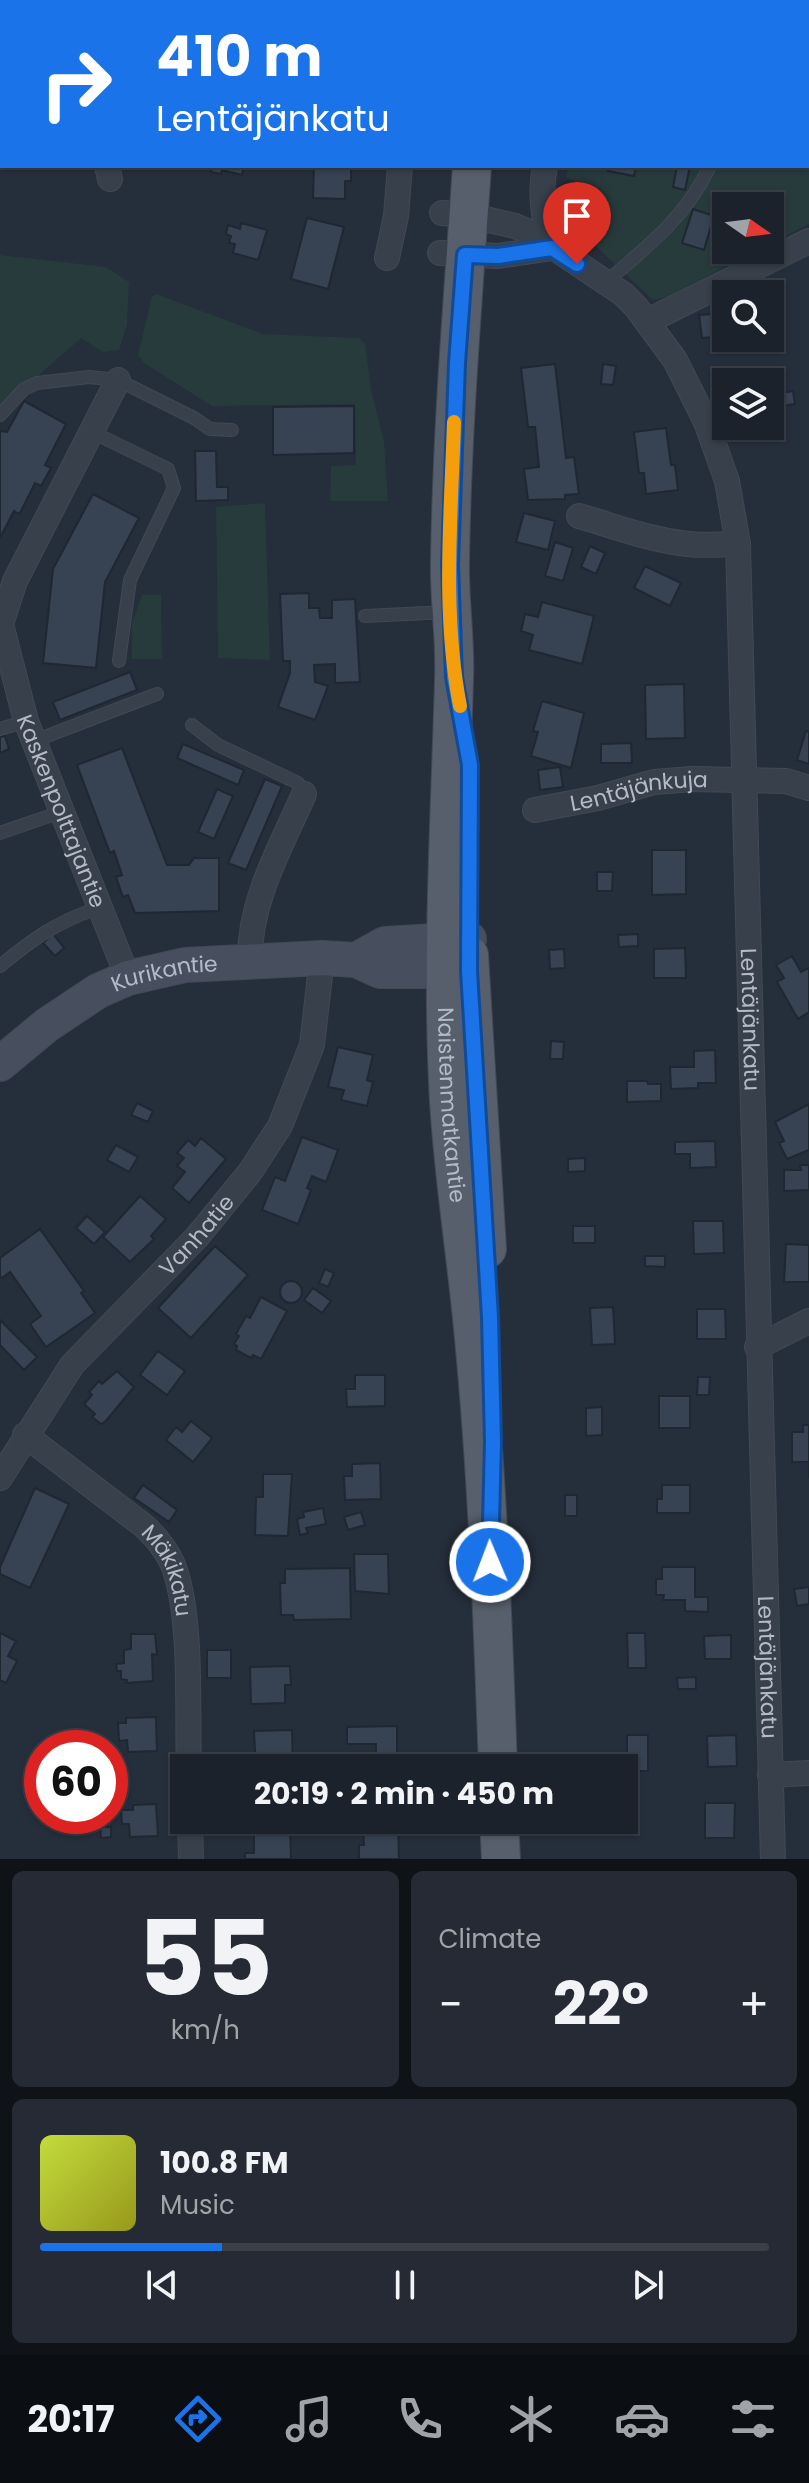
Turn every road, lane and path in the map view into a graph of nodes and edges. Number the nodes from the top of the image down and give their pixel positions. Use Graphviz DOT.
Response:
graph roads {
  1 [pos="400,168"];
  2 [pos="446,168"];
  3 [pos="471,168"];
  4 [pos="709,168"];
  5 [pos="542,178"];
  6 [pos="455,214"];
  7 [pos="809,241"];
  8 [pos="552,248"];
  9 [pos="452,254"];
  10 [pos="387,258"];
  11 [pos="606,282"];
  12 [pos="648,321"];
  13 [pos="118,380"];
  14 [pos="0,415"];
  15 [pos="232,430"];
  16 [pos="92,432"];
  17 [pos="579,516"];
  18 [pos="738,544"];
  19 [pos="451,612"];
  20 [pos="365,616"];
  21 [pos="0,624"];
  22 [pos="119,661"];
  23 [pos="157,694"];
  24 [pos="192,725"];
  25 [pos="0,729"];
  26 [pos="30,731"];
  27 [pos="743,780"];
  28 [pos="809,788"];
  29 [pos="304,794"];
  30 [pos="535,810"];
  31 [pos="61,812"];
  32 [pos="0,833"];
  33 [pos="98,908"];
  34 [pos="457,955"];
  35 [pos="322,958"];
  36 [pos="250,960"];
  37 [pos="0,966"];
  38 [pos="128,978"];
  39 [pos="0,1064"];
  40 [pos="809,1321"];
  41 [pos="757,1347"];
  42 [pos="25,1435"];
  43 [pos="0,1478"];
  44 [pos="189,1754"];
  45 [pos="497,1754"];
  46 [pos="809,1773"];
  47 [pos="770,1775"];
  48 [pos="190,1834"];
  49 [pos="500,1834"];
  50 [pos="191,1859"];
  51 [pos="501,1859"];
  52 [pos="773,1859"];
  1 -- 10 [label="street"];
  2 -- 6 [label="main road, Naistenmatkantie"];
  3 -- 6 [label="main road, Naistenmatkantie"];
  4 -- 11 [label="lane"];
  5 -- 8 [label="street"];
  6 -- 8 [label="street, Lentäjänkatu"];
  6 -- 9 [label="main road, Naistenmatkantie"];
  7 -- 12 [label="street"];
  8 -- 9 [label="street"];
  8 -- 11 [label="street, Lentäjänkatu"];
  9 -- 19 [label="main road, Naistenmatkantie"];
  11 -- 12 [label="street, Lentäjänkatu"];
  12 -- 18 [label="street, Lentäjänkatu"];
  13 -- 14 [label="lane"];
  13 -- 15 [label="lane"];
  13 -- 16 [label="street, Kaskenpolttajantie"];
  16 -- 21 [label="street, Kaskenpolttajantie"];
  16 -- 22 [label="lane"];
  17 -- 18 [label="street"];
  18 -- 27 [label="street, Lentäjänkatu"];
  19 -- 20 [label="lane"];
  19 -- 34 [label="main road, Naistenmatkantie"];
  21 -- 26 [label="street, Kaskenpolttajantie"];
  23 -- 26 [label="lane"];
  24 -- 29 [label="lane"];
  25 -- 26 [label="lane"];
  26 -- 31 [label="street, Kaskenpolttajantie"];
  27 -- 28 [label="street, Lentäjänkuja"];
  27 -- 30 [label="street, Lentäjänkuja"];
  27 -- 41 [label="street, Lentäjänkatu"];
  29 -- 36 [label="street"];
  31 -- 32 [label="lane"];
  31 -- 33 [label="street, Kaskenpolttajantie"];
  33 -- 37 [label="lane"];
  33 -- 38 [label="street, Kaskenpolttajantie"];
  34 -- 35 [label="main road, Kurikantie"];
  34 -- 45 [label="main road, Naistenmatkantie"];
  35 -- 36 [label="main road, Kurikantie"];
  35 -- 42 [label="street, Vanhatie"];
  36 -- 38 [label="main road, Kurikantie"];
  38 -- 39 [label="main road, Kurikantie"];
  40 -- 41 [label="street"];
  41 -- 47 [label="street, Lentäjänkatu"];
  42 -- 43 [label="street, Vanhatie"];
  42 -- 44 [label="street, Mäkikatu"];
  46 -- 47 [label="street"];
  47 -- 52 [label="street, Lentäjänkatu"];
  48 -- 50 [label="street"];
  49 -- 51 [label="main road"];
}
